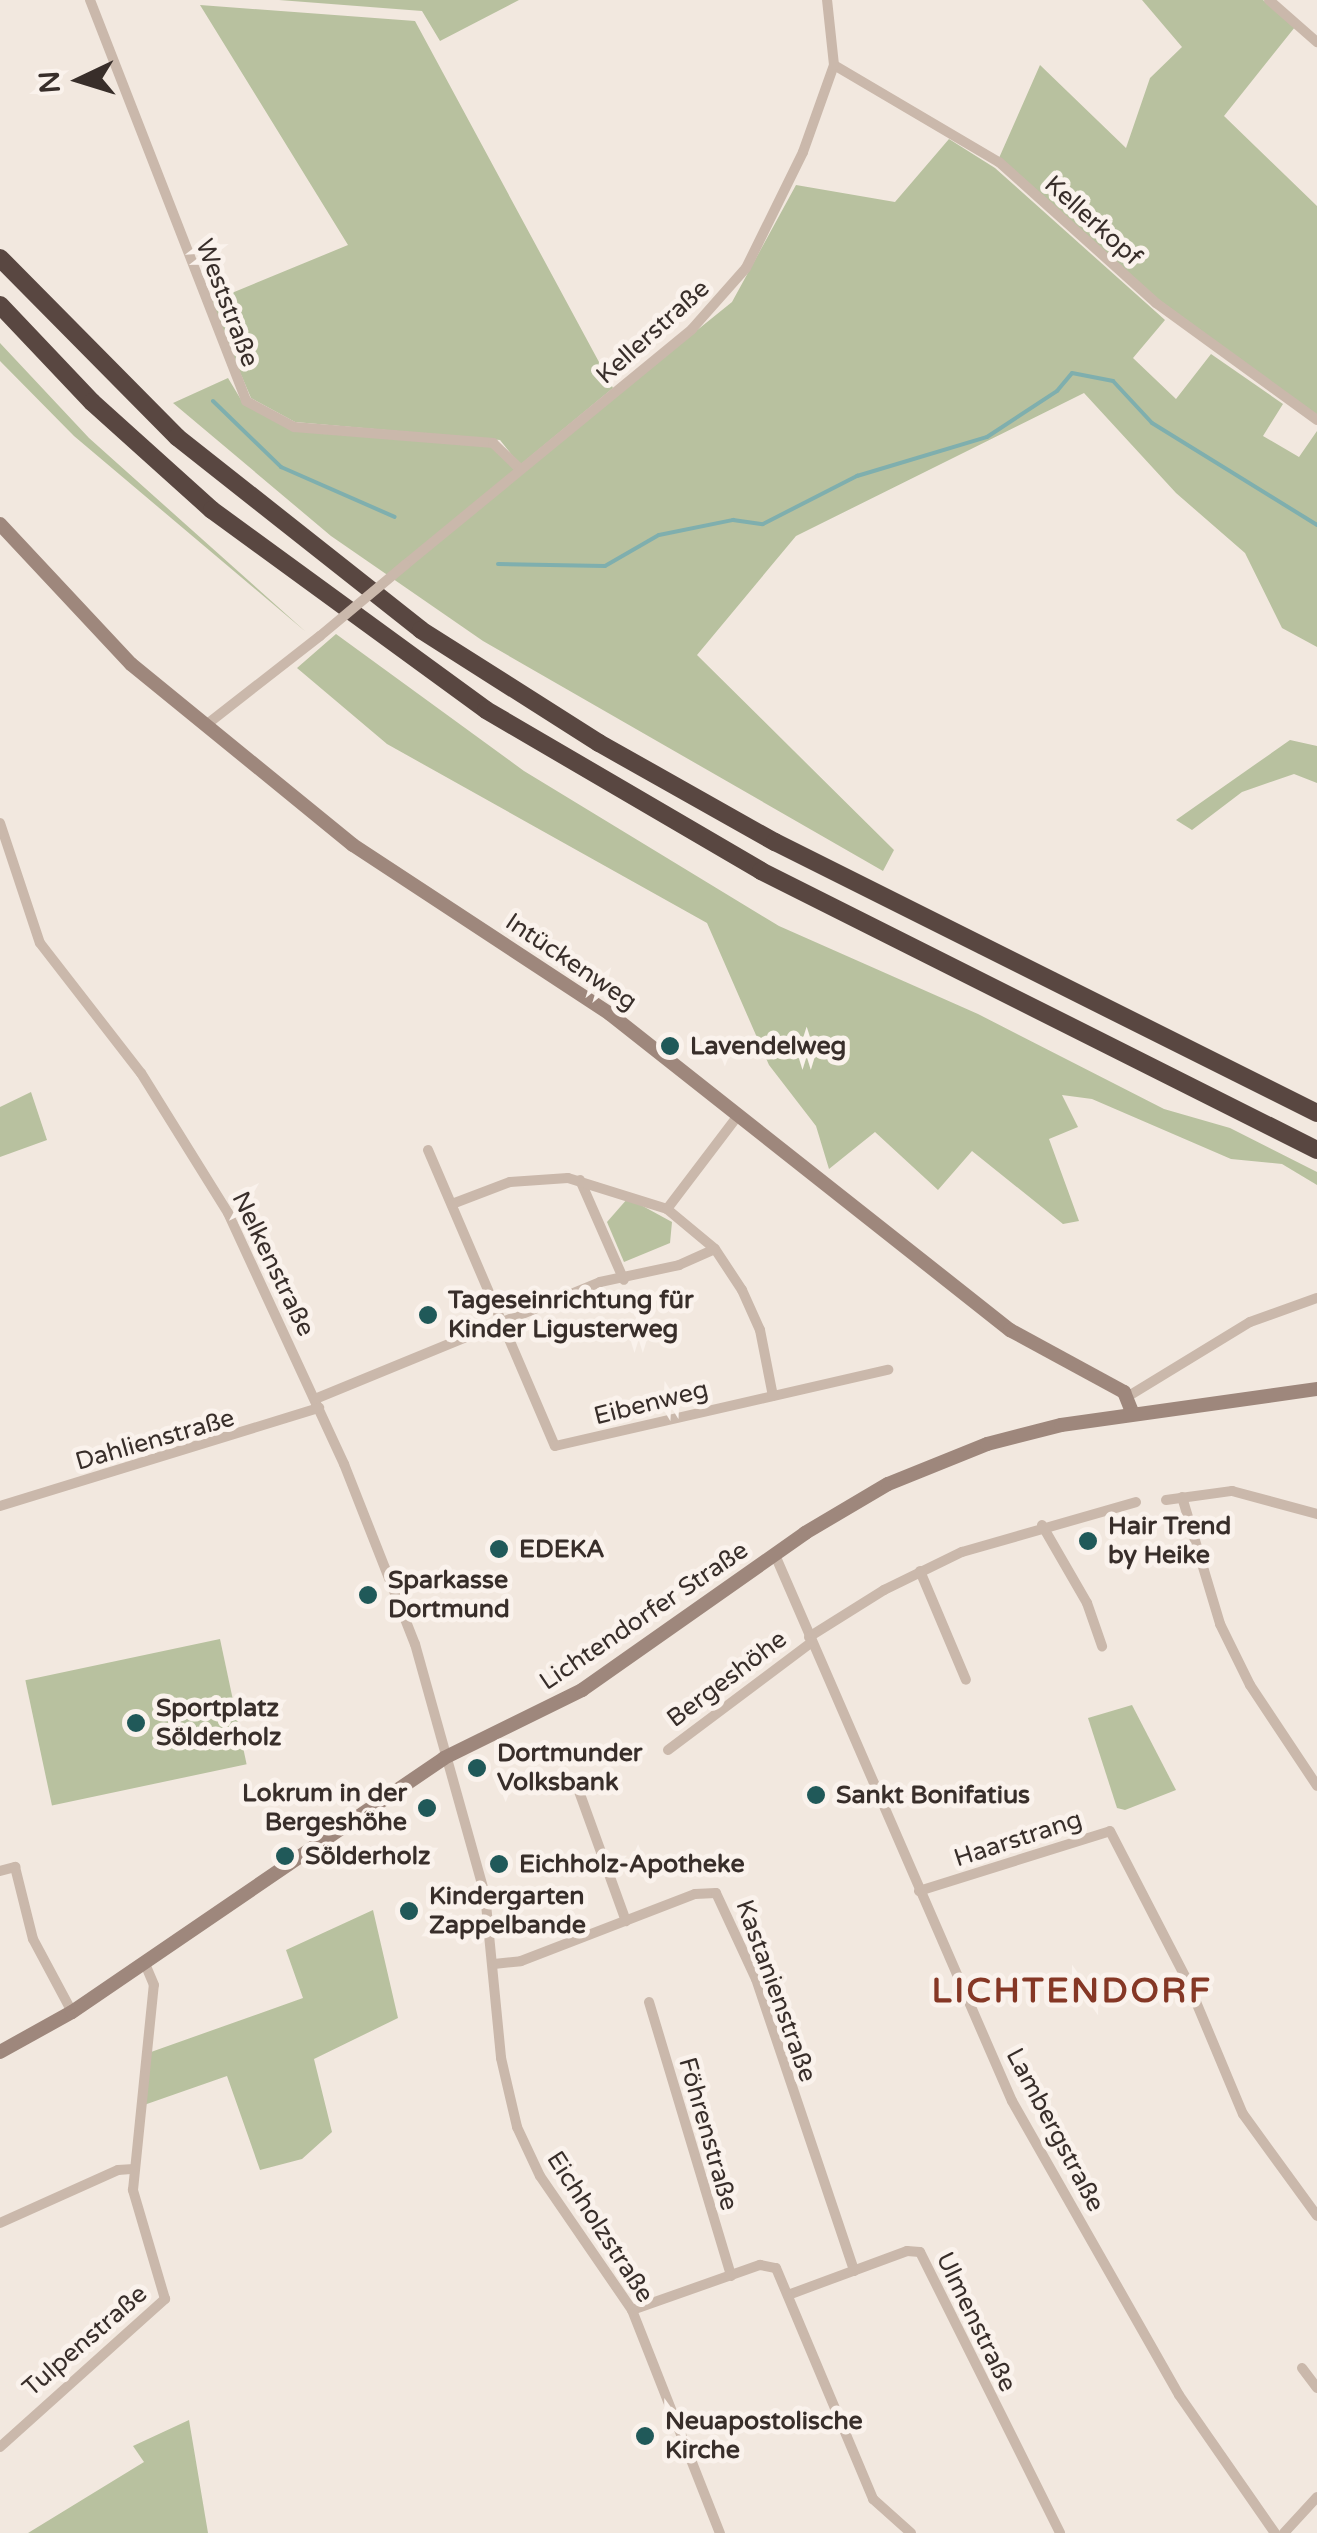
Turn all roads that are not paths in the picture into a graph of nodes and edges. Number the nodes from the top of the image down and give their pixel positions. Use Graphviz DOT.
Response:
graph roads {
  1 [pos="90,0"];
  2 [pos="827,0"];
  3 [pos="1269,0"];
  4 [pos="1317,42"];
  5 [pos="834,65"];
  6 [pos="0,258"];
  7 [pos="0,305"];
  8 [pos="1317,420"];
  9 [pos="520,469"];
  10 [pos="0,524"];
  11 [pos="206,725"];
  12 [pos="0,823"];
  13 [pos="1317,1113"];
  14 [pos="740,1114"];
  15 [pos="428,1150"];
  16 [pos="1317,1150"];
  17 [pos="580,1180"];
  18 [pos="452,1204"];
  19 [pos="666,1209"];
  20 [pos="715,1249"];
  21 [pos="624,1280"];
  22 [pos="1317,1298"];
  23 [pos="502,1322"];
  24 [pos="888,1370"];
  25 [pos="1317,1389"];
  26 [pos="773,1396"];
  27 [pos="317,1404"];
  28 [pos="1130,1404"];
  29 [pos="1182,1498"];
  30 [pos="1166,1500"];
  31 [pos="1136,1502"];
  32 [pos="0,1506"];
  33 [pos="1317,1514"];
  34 [pos="1042,1525"];
  35 [pos="775,1554"];
  36 [pos="920,1571"];
  37 [pos="811,1640"];
  38 [pos="1102,1646"];
  39 [pos="966,1680"];
  40 [pos="668,1750"];
  41 [pos="444,1758"];
  42 [pos="576,1783"];
  43 [pos="1317,1786"];
  44 [pos="0,1872"];
  45 [pos="919,1890"];
  46 [pos="626,1921"];
  47 [pos="144,1962"];
  48 [pos="494,1964"];
  49 [pos="648,2002"];
  50 [pos="72,2012"];
  51 [pos="0,2052"];
  52 [pos="134,2169"];
  53 [pos="1317,2216"];
  54 [pos="0,2224"];
  55 [pos="854,2271"];
  56 [pos="730,2276"];
  57 [pos="788,2295"];
  58 [pos="632,2310"];
  59 [pos="1302,2368"];
  60 [pos="1317,2388"];
  61 [pos="0,2447"];
  62 [pos="1317,2497"];
  63 [pos="720,2533"];
  64 [pos="911,2533"];
  65 [pos="1060,2533"];
  66 [pos="1275,2533"];
  67 [pos="1284,2533"];
  1 -- 9 [label="street, Weststraße"];
  2 -- 5 [label="street, Kellerstraße"];
  3 -- 4 [label="street"];
  5 -- 8 [label="street, Kellerkopf"];
  5 -- 9 [label="street, Kellerstraße"];
  6 -- 13 [label="highway"];
  7 -- 16 [label="highway"];
  9 -- 11 [label="street, Kellerstraße, bridge"];
  10 -- 11 [label="main road, Intückenweg"];
  11 -- 14 [label="main road, Intückenweg"];
  12 -- 27 [label="street, Nelkenstraße"];
  14 -- 19 [label="street"];
  14 -- 28 [label="main road, Intückenweg"];
  15 -- 18 [label="street"];
  17 -- 18 [label="street"];
  17 -- 19 [label="street"];
  17 -- 21 [label="street"];
  18 -- 23 [label="street"];
  19 -- 20 [label="street"];
  20 -- 21 [label="street, Dahlienstraße"];
  20 -- 26 [label="street"];
  21 -- 23 [label="street, Dahlienstraße"];
  22 -- 28 [label="street"];
  23 -- 26 [label="street, Eibenweg"];
  23 -- 27 [label="street, Dahlienstraße"];
  24 -- 26 [label="street, Eibenweg"];
  25 -- 28 [label="main road, Lichtendorfer Straße"];
  27 -- 32 [label="street, Dahlienstraße"];
  27 -- 41 [label="street, Nelkenstraße"];
  28 -- 35 [label="main road, Lichtendorfer Straße"];
  29 -- 30 [label="street"];
  29 -- 33 [label="street"];
  29 -- 43 [label="street"];
  31 -- 34 [label="street, Bergeshöhe"];
  34 -- 36 [label="street, Bergeshöhe"];
  34 -- 38 [label="street"];
  35 -- 37 [label="street, Lambergstraße"];
  35 -- 41 [label="main road, Lichtendorfer Straße"];
  36 -- 37 [label="street, Bergeshöhe"];
  36 -- 39 [label="street"];
  37 -- 40 [label="street, Bergeshöhe"];
  37 -- 45 [label="street, Lambergstraße"];
  41 -- 47 [label="main road, Lichtendorfer Straße"];
  41 -- 48 [label="street, Eichholzstraße"];
  42 -- 46 [label="street"];
  44 -- 50 [label="street"];
  45 -- 53 [label="street, Haarstrang"];
  45 -- 66 [label="street, Lambergstraße"];
  46 -- 48 [label="street, Kastanienstraße"];
  46 -- 55 [label="street, Kastanienstraße"];
  47 -- 50 [label="main road, Lichtendorfer Straße"];
  47 -- 52 [label="street, Tulpenstraße"];
  48 -- 58 [label="street, Eichholzstraße"];
  49 -- 56 [label="street, Föhrenstraße"];
  50 -- 51 [label="main road, Lichtendorfer Straße"];
  52 -- 54 [label="street"];
  52 -- 61 [label="street, Tulpenstraße"];
  55 -- 57 [label="street, Ulmenstraße"];
  55 -- 65 [label="street, Ulmenstraße"];
  56 -- 57 [label="street"];
  56 -- 58 [label="street"];
  57 -- 64 [label="street"];
  58 -- 63 [label="street, Eichholzstraße"];
  59 -- 60 [label="street"];
  62 -- 67 [label="street"];
}
